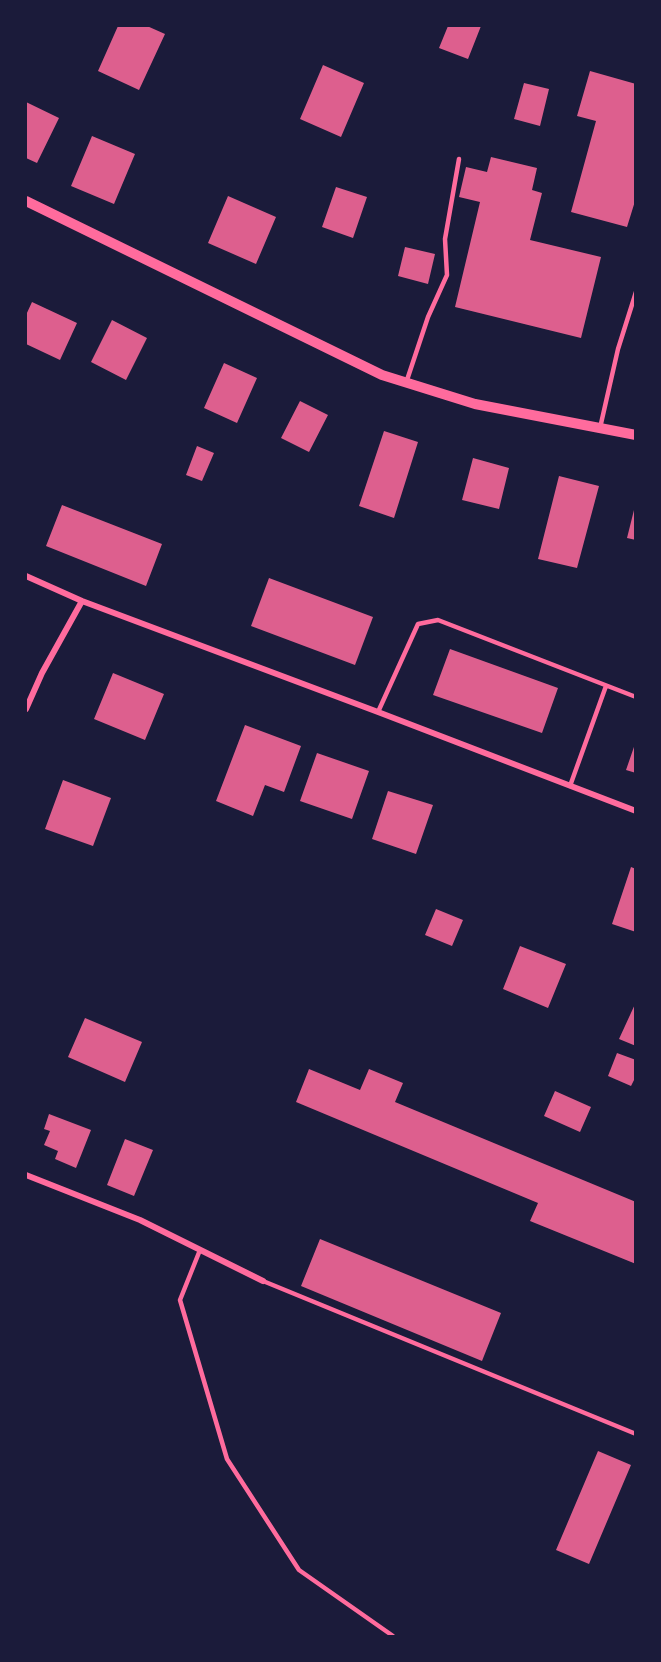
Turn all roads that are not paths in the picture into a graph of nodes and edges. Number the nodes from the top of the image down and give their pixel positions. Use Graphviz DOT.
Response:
graph roads {
  1 [pos="459,159"];
  2 [pos="26,201"];
  3 [pos="636,292"];
  4 [pos="406,382"];
  5 [pos="600,428"];
  6 [pos="636,435"];
  7 [pos="26,576"];
  8 [pos="82,602"];
  9 [pos="606,686"];
  10 [pos="636,697"];
  11 [pos="26,709"];
  12 [pos="378,712"];
  13 [pos="570,786"];
  14 [pos="636,811"];
  15 [pos="26,1176"];
  16 [pos="200,1250"];
  17 [pos="263,1281"];
  18 [pos="636,1434"];
  19 [pos="393,1636"];
  1 -- 4 [label="lane"];
  2 -- 4 [label="street"];
  3 -- 5 [label="lane"];
  4 -- 5 [label="street"];
  5 -- 6 [label="street"];
  7 -- 8 [label="street"];
  8 -- 11 [label="street"];
  8 -- 12 [label="street"];
  9 -- 10 [label="lane"];
  9 -- 12 [label="lane"];
  9 -- 13 [label="lane"];
  12 -- 13 [label="street"];
  13 -- 14 [label="street"];
  15 -- 16 [label="street"];
  16 -- 17 [label="street"];
  16 -- 19 [label="lane"];
  17 -- 18 [label="lane"];
}
